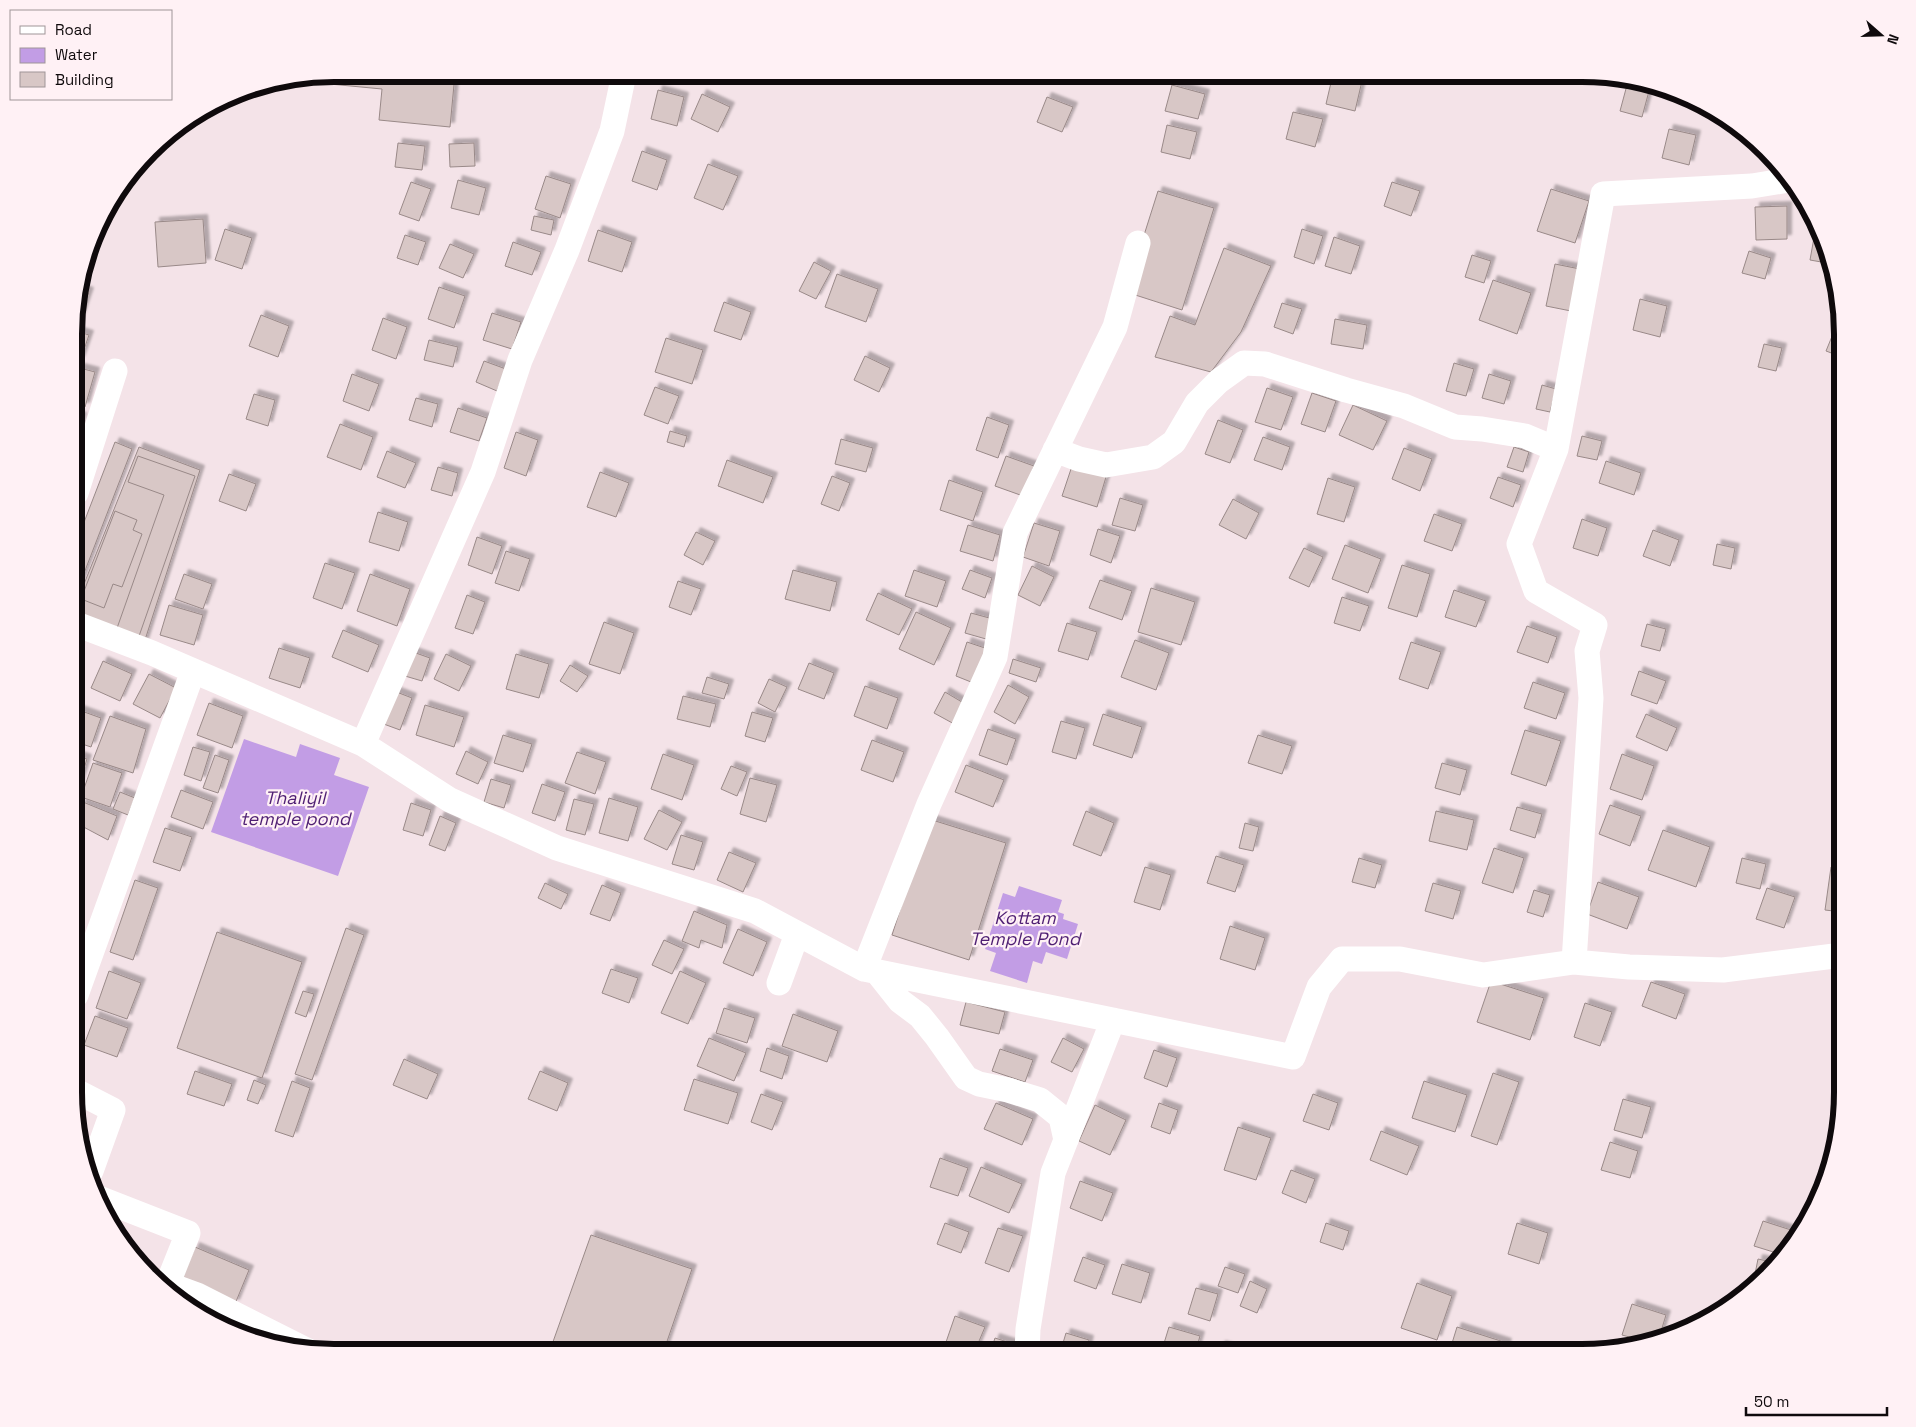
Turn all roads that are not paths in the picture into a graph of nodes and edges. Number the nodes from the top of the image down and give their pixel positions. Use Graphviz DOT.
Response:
graph roads {
  1 [pos="622,82"];
  2 [pos="1781,181"];
  3 [pos="1138,243"];
  4 [pos="115,371"];
  5 [pos="1556,449"];
  6 [pos="1055,450"];
  7 [pos="82,474"];
  8 [pos="82,626"];
  9 [pos="193,671"];
  10 [pos="363,744"];
  11 [pos="797,934"];
  12 [pos="1834,956"];
  13 [pos="1574,962"];
  14 [pos="871,971"];
  15 [pos="82,978"];
  16 [pos="779,983"];
  17 [pos="1114,1020"];
  18 [pos="82,1094"];
  19 [pos="1066,1140"];
  20 [pos="93,1165"];
  21 [pos="108,1202"];
  22 [pos="168,1282"];
  23 [pos="178,1289"];
  24 [pos="286,1340"];
  25 [pos="1027,1344"];
  1 -- 10 [label="street"];
  2 -- 5 [label="street"];
  3 -- 6 [label="street"];
  4 -- 7 [label="street"];
  5 -- 6 [label="street"];
  5 -- 13 [label="street"];
  6 -- 14 [label="street"];
  8 -- 9 [label="street"];
  9 -- 10 [label="street"];
  9 -- 15 [label="street"];
  10 -- 11 [label="street"];
  11 -- 14 [label="street"];
  11 -- 16 [label="street"];
  12 -- 13 [label="street"];
  13 -- 17 [label="street"];
  14 -- 17 [label="street"];
  14 -- 19 [label="street"];
  17 -- 19 [label="street"];
  18 -- 20 [label="street"];
  19 -- 25 [label="street"];
  21 -- 22 [label="street"];
  23 -- 24 [label="street"];
}
